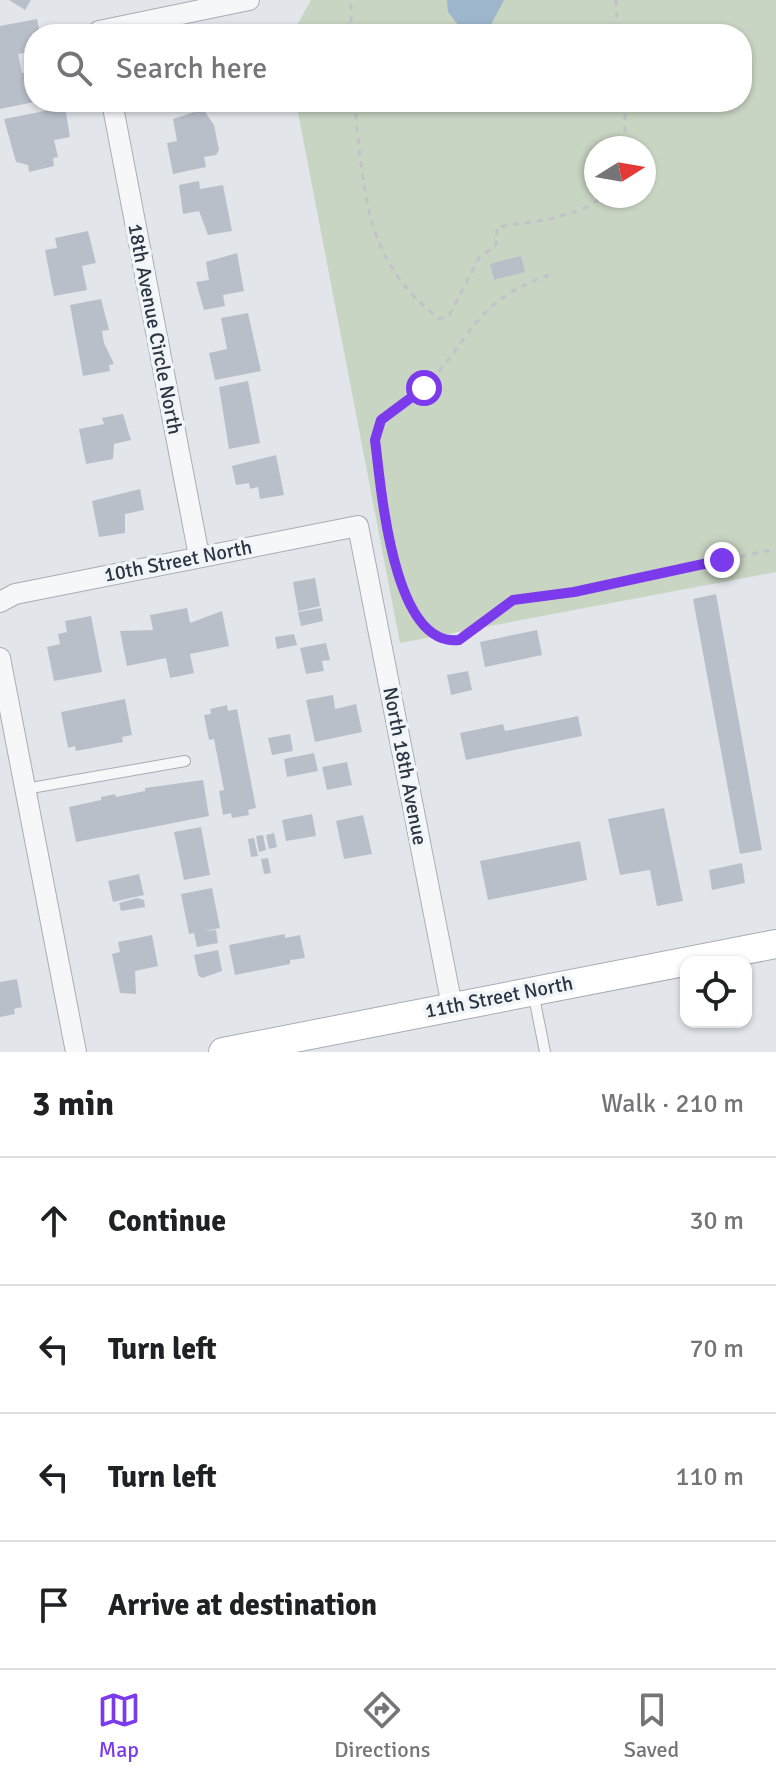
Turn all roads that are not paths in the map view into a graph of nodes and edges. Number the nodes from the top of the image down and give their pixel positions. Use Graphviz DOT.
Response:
graph roads {
  1 [pos="249,0"];
  2 [pos="133,24"];
  3 [pos="114,112"];
  4 [pos="358,526"];
  5 [pos="199,556"];
  6 [pos="0,602"];
  7 [pos="0,658"];
  8 [pos="7,728"];
  9 [pos="185,761"];
  10 [pos="25,789"];
  11 [pos="776,944"];
  12 [pos="533,991"];
  13 [pos="452,1006"];
  14 [pos="76,1052"];
  15 [pos="223,1052"];
  16 [pos="545,1052"];
  1 -- 2 [label="street"];
  3 -- 5 [label="street, 18th Avenue Circle North"];
  4 -- 5 [label="street, 10th Street North"];
  4 -- 13 [label="street, North 18th Avenue"];
  5 -- 6 [label="street, 10th Street North"];
  7 -- 8 [label="street"];
  8 -- 10 [label="street"];
  9 -- 10 [label="lane"];
  10 -- 14 [label="street"];
  11 -- 12 [label="street, 11th Street North"];
  12 -- 13 [label="street, 11th Street North"];
  12 -- 16 [label="lane"];
  13 -- 15 [label="street, 11th Street North"];
}
